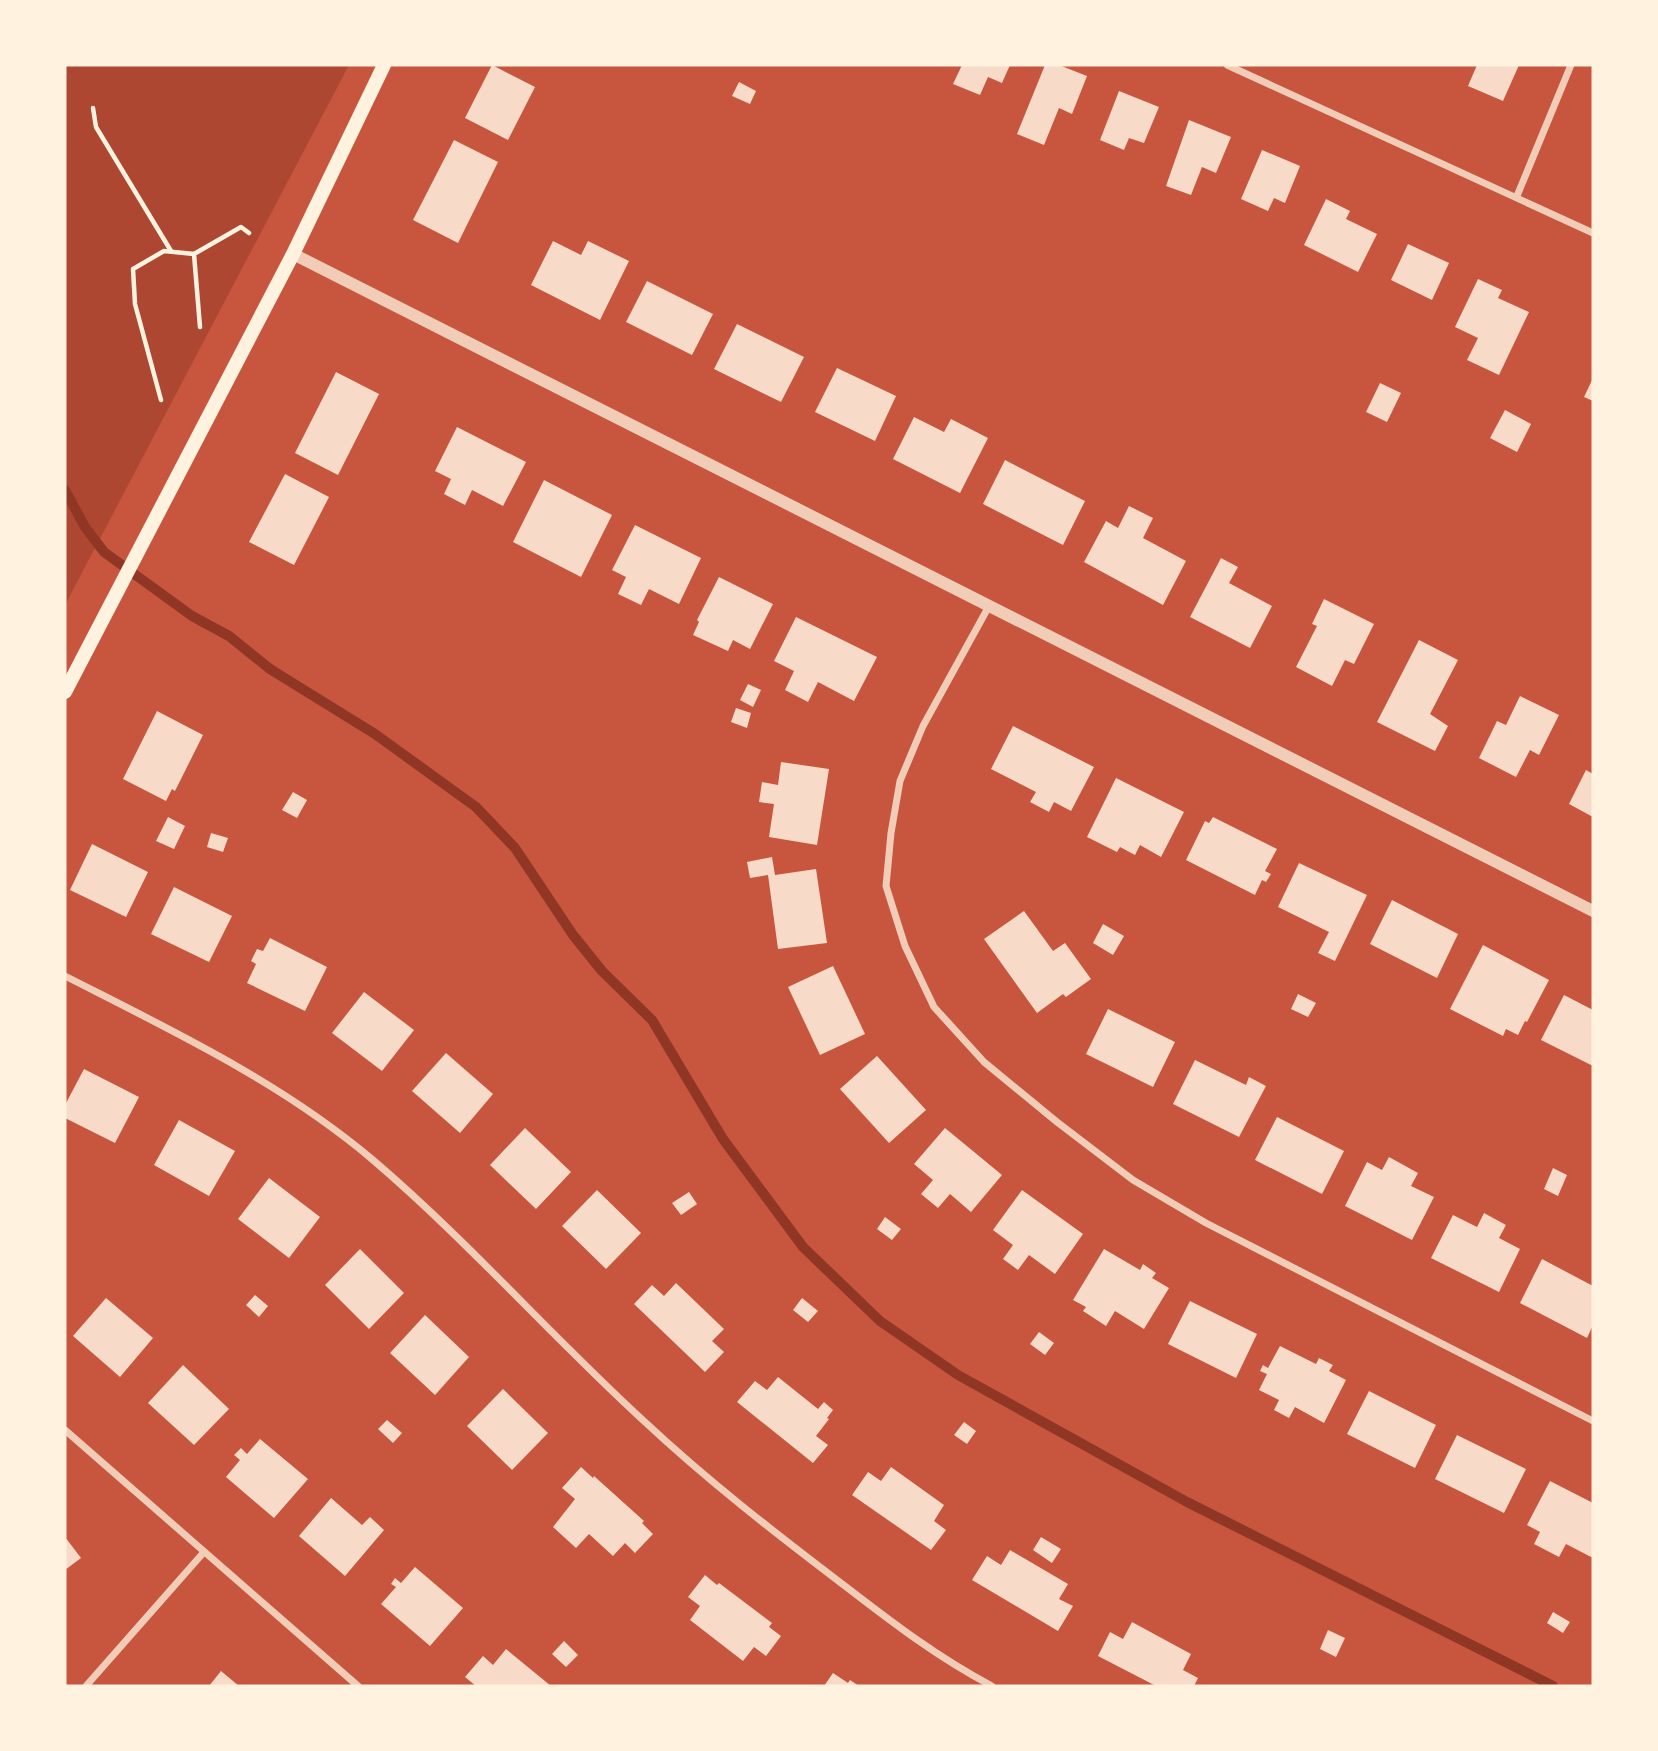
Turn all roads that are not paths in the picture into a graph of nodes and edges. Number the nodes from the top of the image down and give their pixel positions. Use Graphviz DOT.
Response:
graph roads {
  1 [pos="384,65"];
  2 [pos="1227,65"];
  3 [pos="1571,65"];
  4 [pos="1517,197"];
  5 [pos="1593,233"];
  6 [pos="293,254"];
  7 [pos="989,606"];
  8 [pos="65,692"];
  9 [pos="1593,911"];
  10 [pos="65,976"];
  11 [pos="1593,1421"];
  12 [pos="65,1430"];
  13 [pos="204,1552"];
  14 [pos="86,1686"];
  15 [pos="358,1686"];
  16 [pos="992,1686"];
  1 -- 6 [label="main road"];
  2 -- 4 [label="street"];
  3 -- 4 [label="street"];
  4 -- 5 [label="street"];
  6 -- 7 [label="street"];
  6 -- 8 [label="main road"];
  7 -- 9 [label="street"];
  7 -- 11 [label="street"];
  10 -- 16 [label="street"];
  12 -- 13 [label="street"];
  13 -- 14 [label="street"];
  13 -- 15 [label="street"];
}
